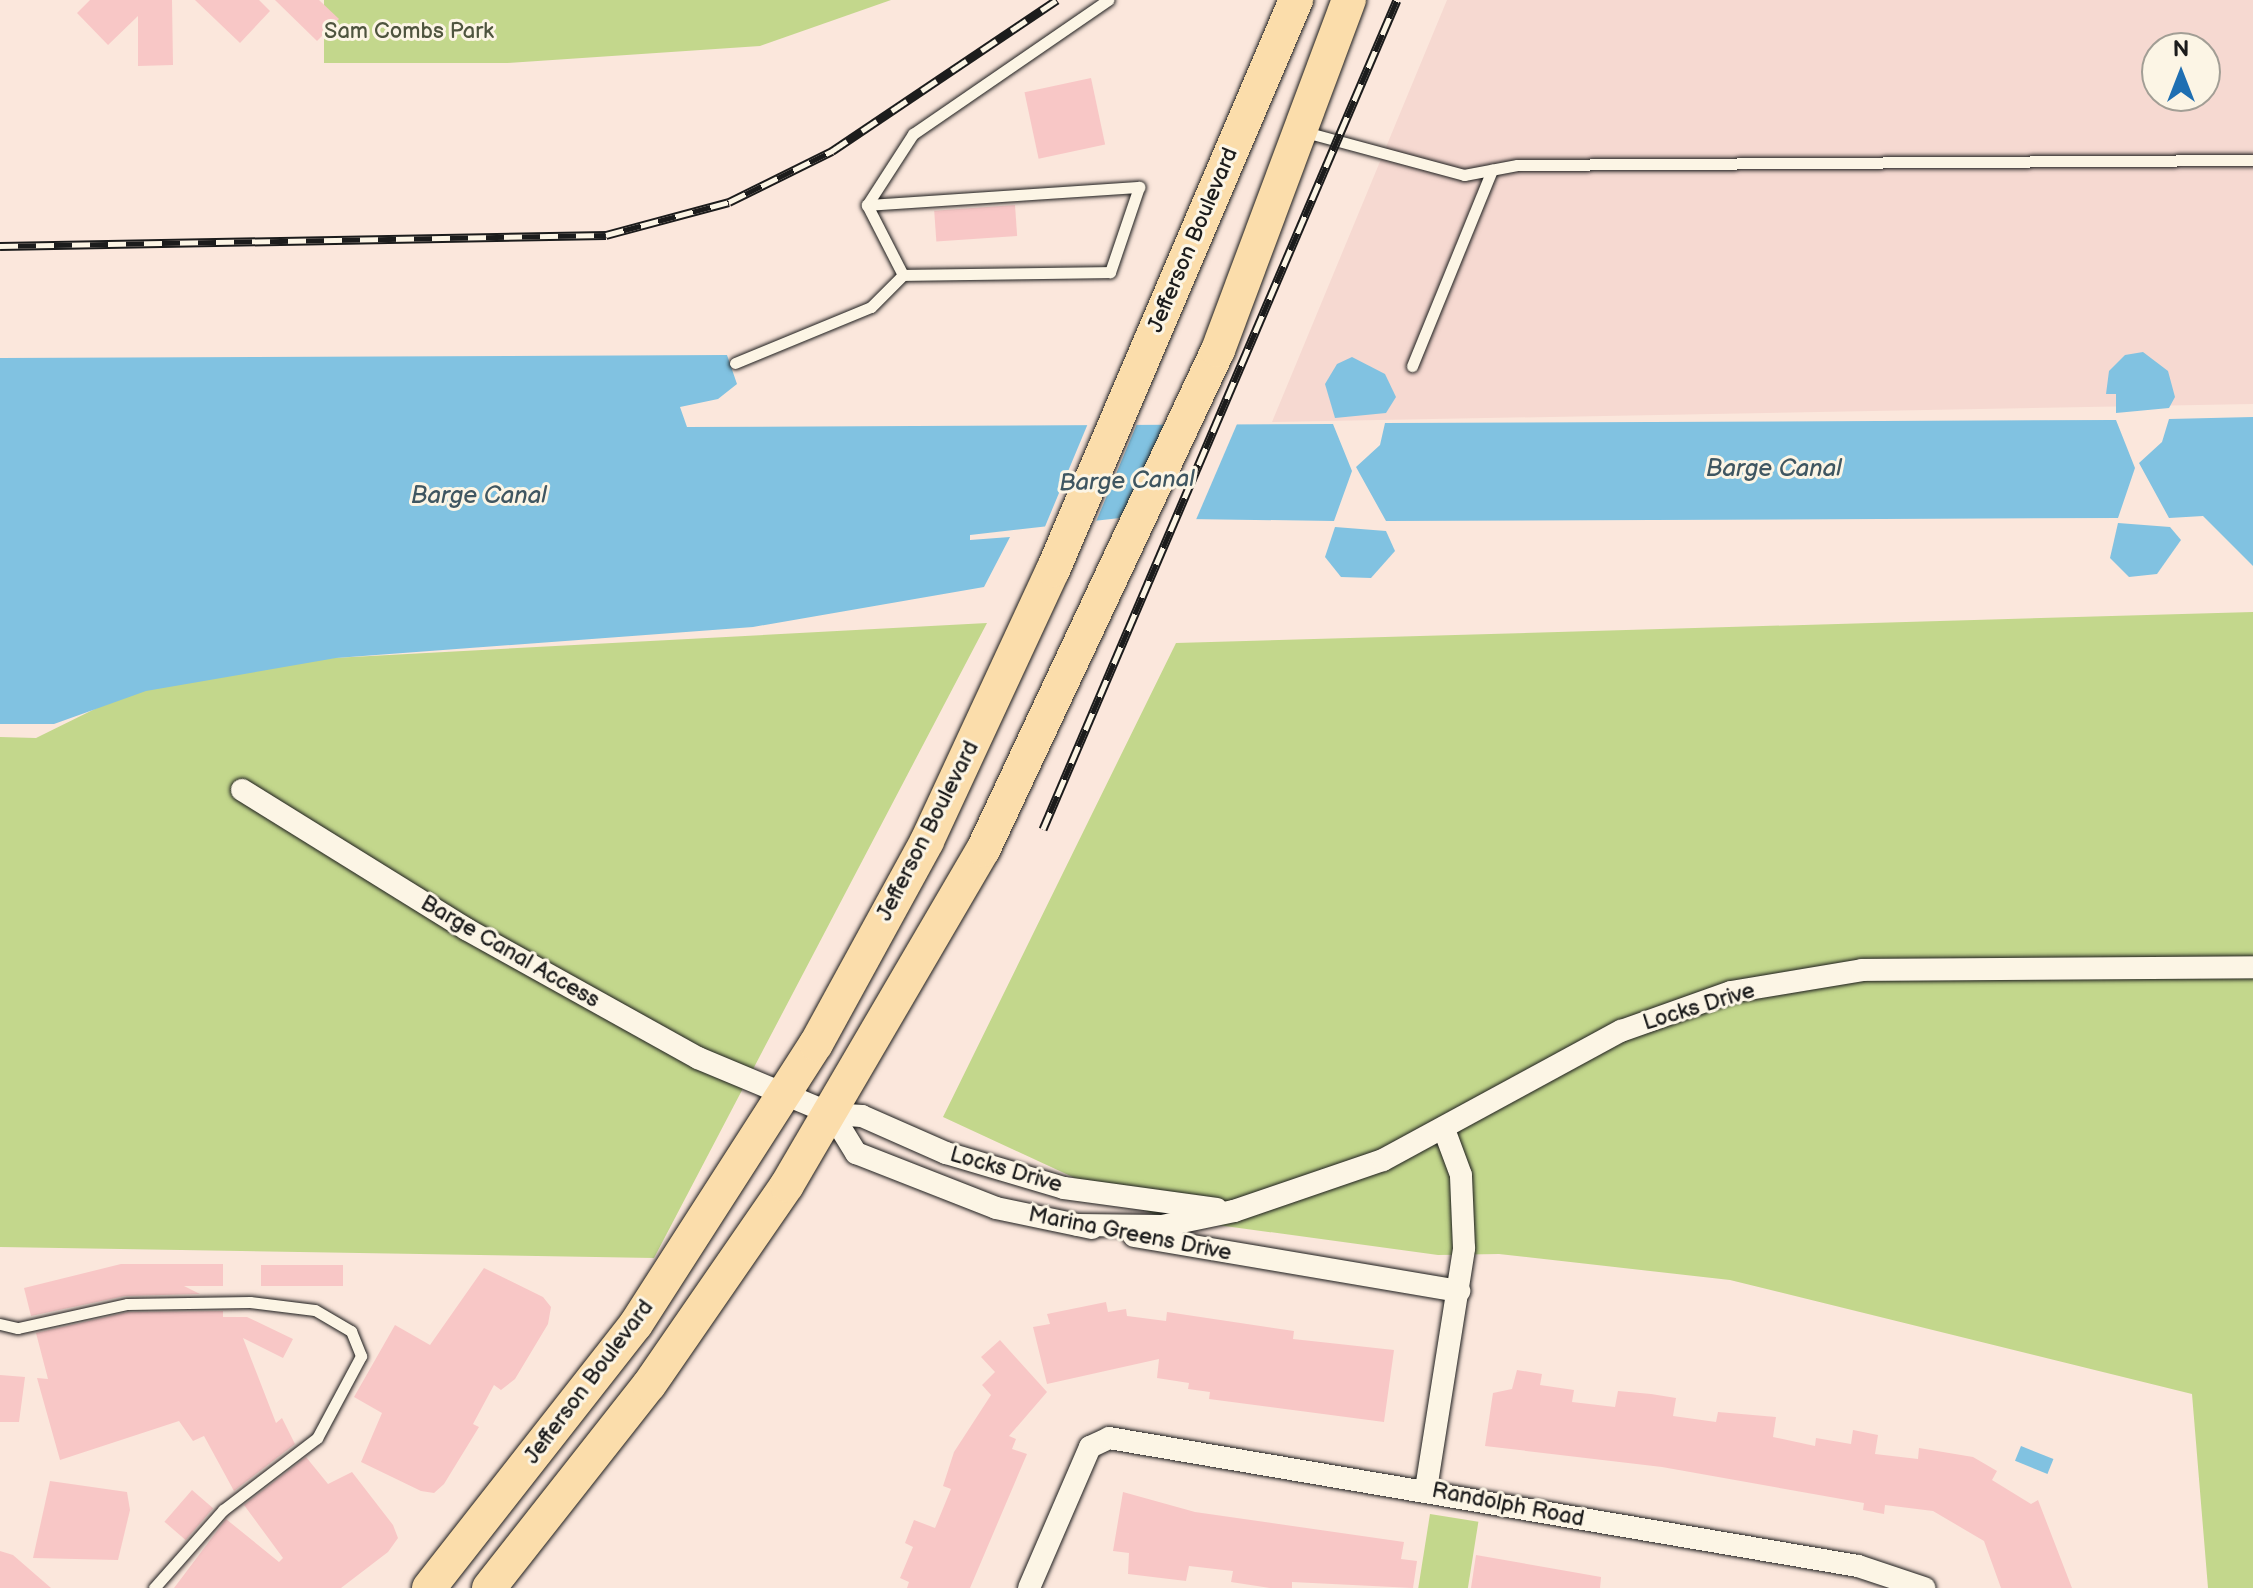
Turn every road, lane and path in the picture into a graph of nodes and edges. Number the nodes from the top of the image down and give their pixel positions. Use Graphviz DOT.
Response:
graph roads {
  1 [pos="1108,0"];
  2 [pos="1296,0"];
  3 [pos="1349,0"];
  4 [pos="1300,130"];
  5 [pos="2253,160"];
  6 [pos="1492,170"];
  7 [pos="867,205"];
  8 [pos="903,275"];
  9 [pos="735,363"];
  10 [pos="1412,366"];
  11 [pos="242,790"];
  12 [pos="2253,967"];
  13 [pos="788,1095"];
  14 [pos="832,1114"];
  15 [pos="1445,1132"];
  16 [pos="1234,1211"];
  17 [pos="1078,1225"];
  18 [pos="1459,1291"];
  19 [pos="0,1324"];
  20 [pos="1426,1489"];
  21 [pos="154,1588"];
  22 [pos="429,1588"];
  23 [pos="489,1588"];
  24 [pos="1029,1588"];
  25 [pos="1924,1588"];
  1 -- 7 [label="lane"];
  2 -- 13 [label="main road, Jefferson Boulevard"];
  3 -- 4 [label="main road"];
  4 -- 6 [label="lane"];
  4 -- 14 [label="main road"];
  5 -- 6 [label="lane"];
  6 -- 10 [label="lane"];
  7 -- 8 [label="lane"];
  7 -- 8 [label="lane"];
  8 -- 9 [label="lane"];
  11 -- 13 [label="street, Barge Canal Access"];
  12 -- 15 [label="street, Locks Drive"];
  13 -- 14 [label="street, Locks Drive"];
  13 -- 22 [label="main road, Jefferson Boulevard"];
  14 -- 16 [label="street, Locks Drive"];
  14 -- 17 [label="street, Marina Greens Drive"];
  14 -- 23 [label="main road"];
  15 -- 16 [label="street, Locks Drive"];
  15 -- 18 [label="street"];
  16 -- 17 [label="street, Locks Drive"];
  17 -- 18 [label="street, Marina Greens Drive"];
  18 -- 20 [label="street"];
  19 -- 21 [label="lane"];
  20 -- 24 [label="street, Randolph Road"];
  20 -- 25 [label="street, Randolph Road"];
}
